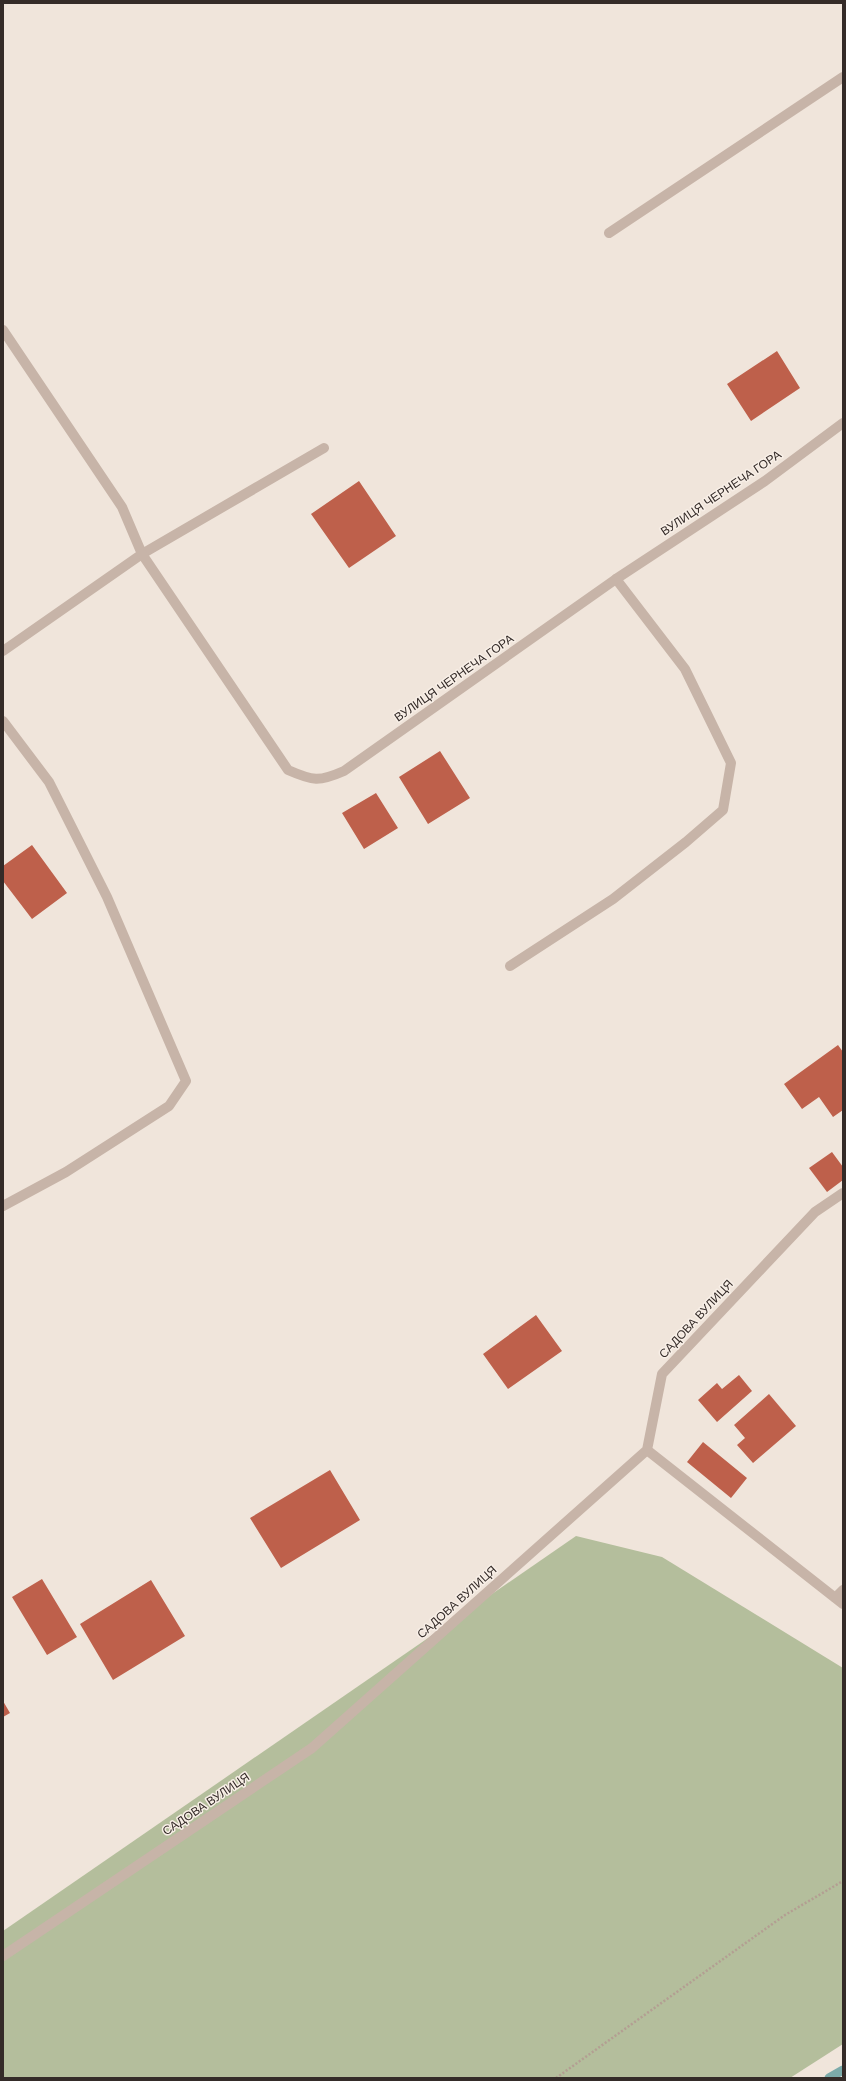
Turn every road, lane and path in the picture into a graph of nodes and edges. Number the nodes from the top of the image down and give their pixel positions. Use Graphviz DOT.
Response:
graph roads {
  1 [pos="843,77"];
  2 [pos="609,233"];
  3 [pos="3,330"];
  4 [pos="843,423"];
  5 [pos="324,448"];
  6 [pos="142,554"];
  7 [pos="616,579"];
  8 [pos="3,651"];
  9 [pos="3,721"];
  10 [pos="510,966"];
  11 [pos="843,1193"];
  12 [pos="3,1206"];
  13 [pos="647,1450"];
  14 [pos="843,1590"];
  15 [pos="839,1601"];
  16 [pos="843,1882"];
  17 [pos="3,1956"];
  18 [pos="556,2078"];
  1 -- 2 [label="street"];
  3 -- 6 [label="street, ВУЛИЦЯ ЧЕРНЕЧА ГОРА"];
  4 -- 7 [label="street, ВУЛИЦЯ ЧЕРНЕЧА ГОРА"];
  5 -- 6 [label="street"];
  6 -- 7 [label="street, ВУЛИЦЯ ЧЕРНЕЧА ГОРА"];
  6 -- 8 [label="street"];
  7 -- 10 [label="street"];
  9 -- 12 [label="street"];
  11 -- 13 [label="street, САДОВА ВУЛИЦЯ"];
  13 -- 15 [label="street"];
  13 -- 17 [label="street, САДОВА ВУЛИЦЯ"];
  14 -- 15 [label="street"];
  16 -- 18 [label="path"];
}
